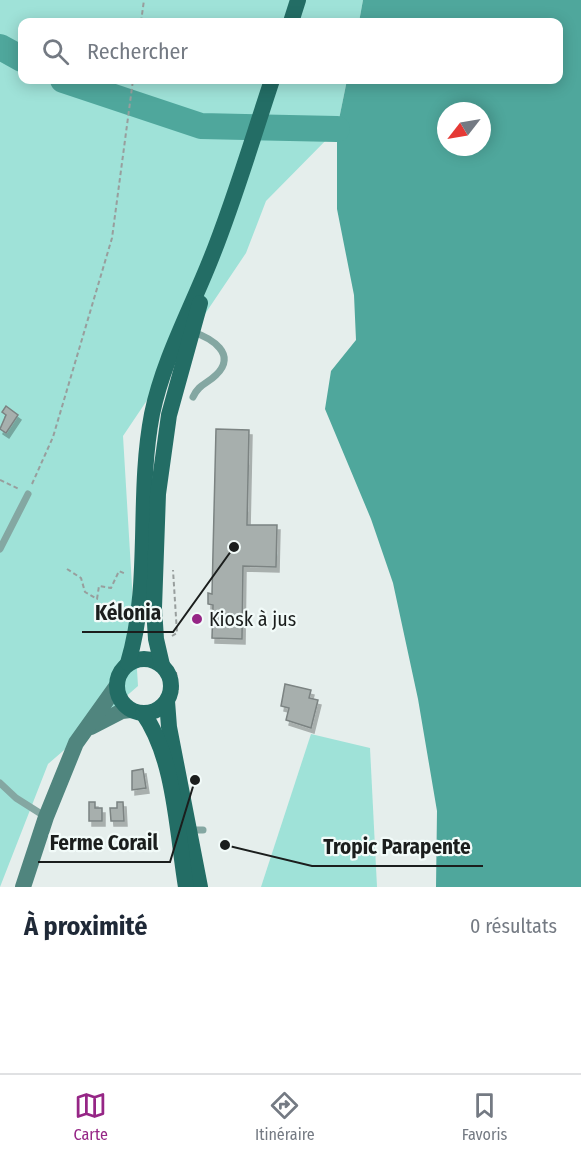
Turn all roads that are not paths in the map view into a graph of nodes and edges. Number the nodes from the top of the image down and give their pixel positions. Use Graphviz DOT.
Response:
graph roads {
  1 [pos="298,0"];
  2 [pos="292,18"];
  3 [pos="271,84"];
  4 [pos="187,330"];
  5 [pos="194,397"];
  6 [pos="28,494"];
  7 [pos="0,549"];
  8 [pos="128,663"];
  9 [pos="169,668"];
  10 [pos="116,687"];
  11 [pos="173,697"];
  12 [pos="137,712"];
  13 [pos="85,730"];
  14 [pos="0,783"];
  15 [pos="46,817"];
  16 [pos="191,830"];
  17 [pos="23,887"];
  18 [pos="186,887"];
  19 [pos="200,887"];
  1 -- 2 [label="main road"];
  3 -- 4 [label="main road"];
  4 -- 5 [label="lane"];
  4 -- 8 [label="main road"];
  4 -- 9 [label="main road"];
  6 -- 7 [label="lane"];
  8 -- 9 [label="main road"];
  8 -- 10 [label="main road"];
  9 -- 11 [label="main road"];
  10 -- 12 [label="main road"];
  10 -- 13 [label="main road"];
  11 -- 12 [label="main road"];
  11 -- 16 [label="main road"];
  12 -- 13 [label="main road"];
  12 -- 16 [label="main road"];
  13 -- 15 [label="main road"];
  14 -- 15 [label="lane"];
  15 -- 17 [label="main road"];
  16 -- 18 [label="main road"];
  16 -- 19 [label="main road"];
}
